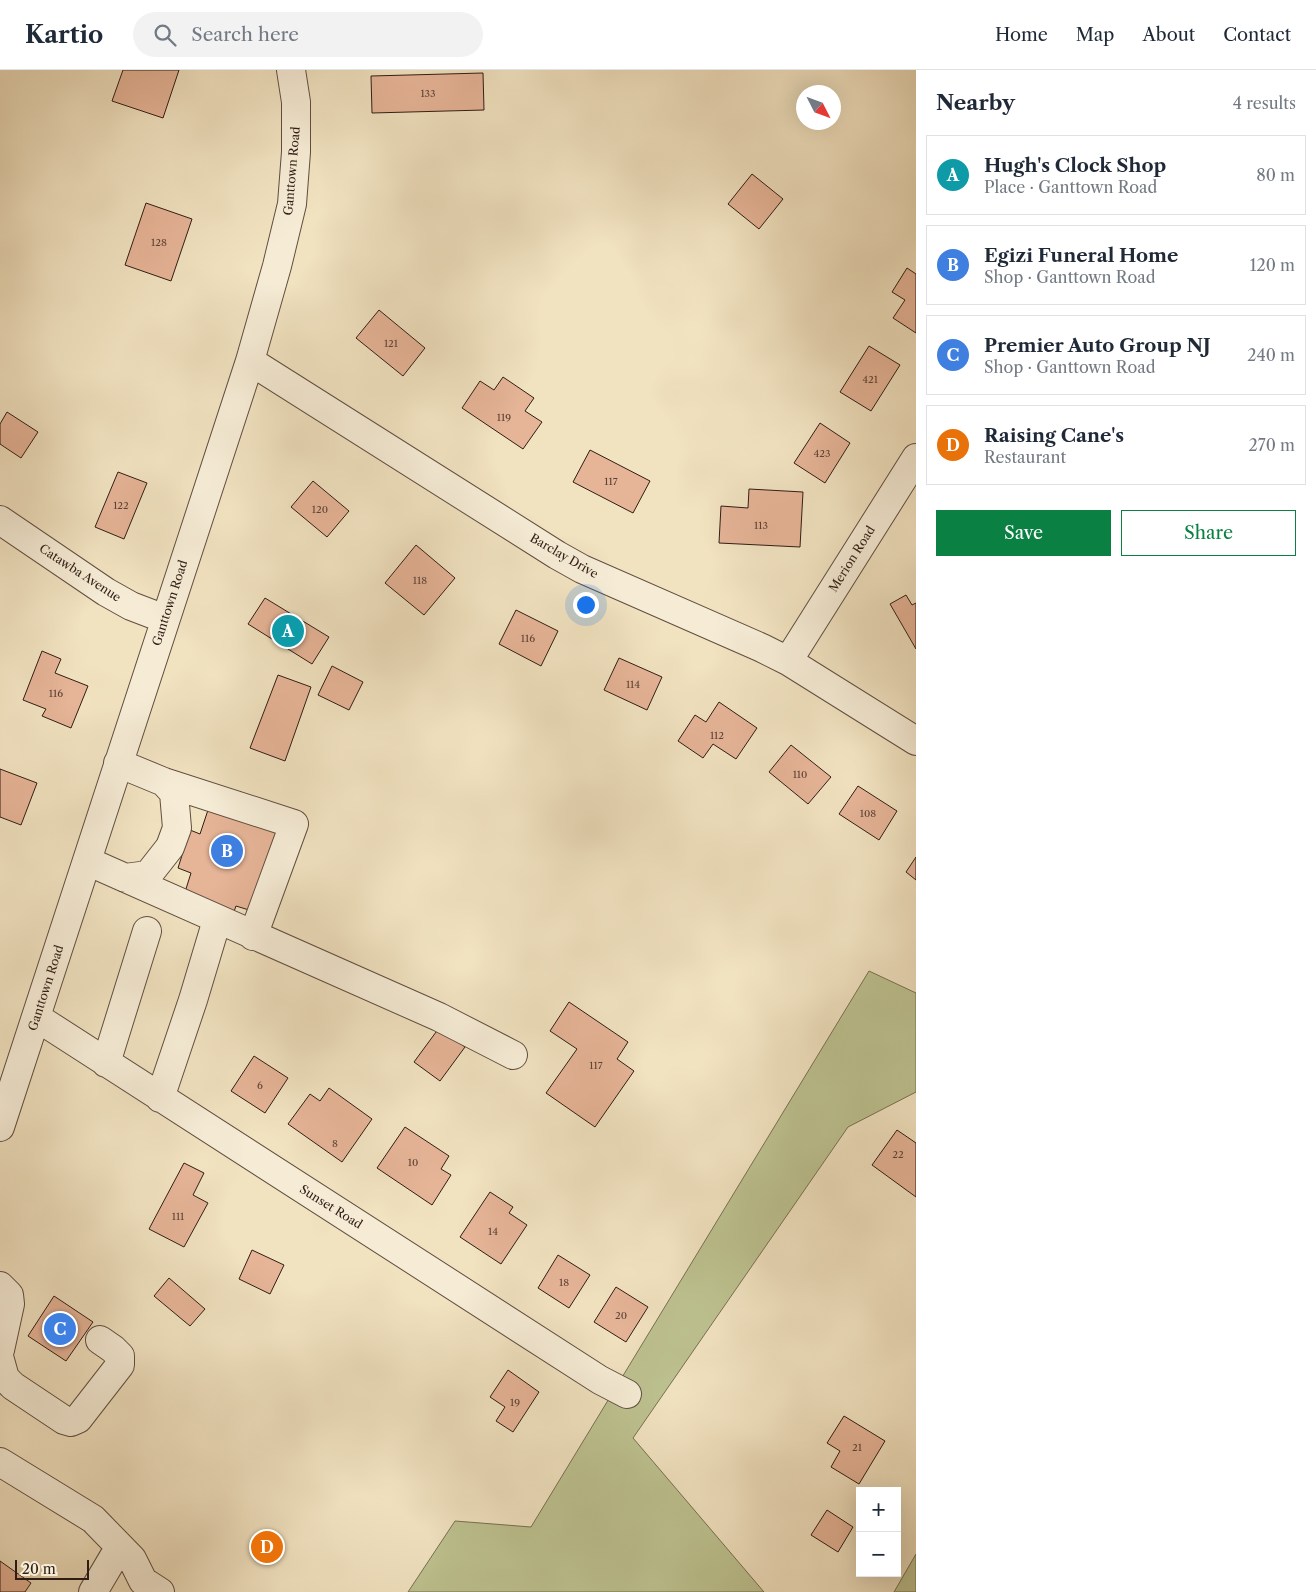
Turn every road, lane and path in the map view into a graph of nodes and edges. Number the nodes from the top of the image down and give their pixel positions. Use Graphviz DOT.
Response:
graph roads {
  1 [pos="292,70"];
  2 [pos="250,361"];
  3 [pos="916,458"];
  4 [pos="0,520"];
  5 [pos="165,619"];
  6 [pos="788,661"];
  7 [pos="916,741"];
  8 [pos="118,763"];
  9 [pos="164,782"];
  10 [pos="87,862"];
  11 [pos="125,878"];
  12 [pos="217,920"];
  13 [pos="147,931"];
  14 [pos="253,936"];
  15 [pos="36,1018"];
  16 [pos="513,1055"];
  17 [pos="106,1063"];
  18 [pos="160,1098"];
  19 [pos="0,1127"];
  20 [pos="0,1286"];
  21 [pos="100,1340"];
  22 [pos="0,1350"];
  23 [pos="0,1360"];
  24 [pos="627,1394"];
  25 [pos="0,1462"];
  26 [pos="119,1548"];
  27 [pos="93,1592"];
  28 [pos="160,1592"];
  1 -- 2 [label="street, Ganttown Road"];
  2 -- 5 [label="street, Ganttown Road"];
  2 -- 6 [label="street, Barclay Drive"];
  3 -- 6 [label="street, Merion Road"];
  4 -- 5 [label="street, Catawba Avenue"];
  5 -- 8 [label="street, Ganttown Road"];
  6 -- 7 [label="street, Barclay Drive"];
  8 -- 9 [label="street"];
  8 -- 10 [label="street, Ganttown Road"];
  9 -- 11 [label="street"];
  9 -- 14 [label="street"];
  10 -- 11 [label="street"];
  10 -- 15 [label="street, Ganttown Road"];
  11 -- 12 [label="street"];
  12 -- 14 [label="street"];
  12 -- 18 [label="street"];
  13 -- 17 [label="street"];
  14 -- 16 [label="street"];
  15 -- 17 [label="street, Sunset Road"];
  15 -- 19 [label="street, Ganttown Road"];
  17 -- 18 [label="street, Sunset Road"];
  18 -- 24 [label="street, Sunset Road"];
  20 -- 22 [label="street"];
  21 -- 23 [label="street"];
  25 -- 26 [label="street"];
  26 -- 27 [label="street"];
  26 -- 28 [label="street"];
}
